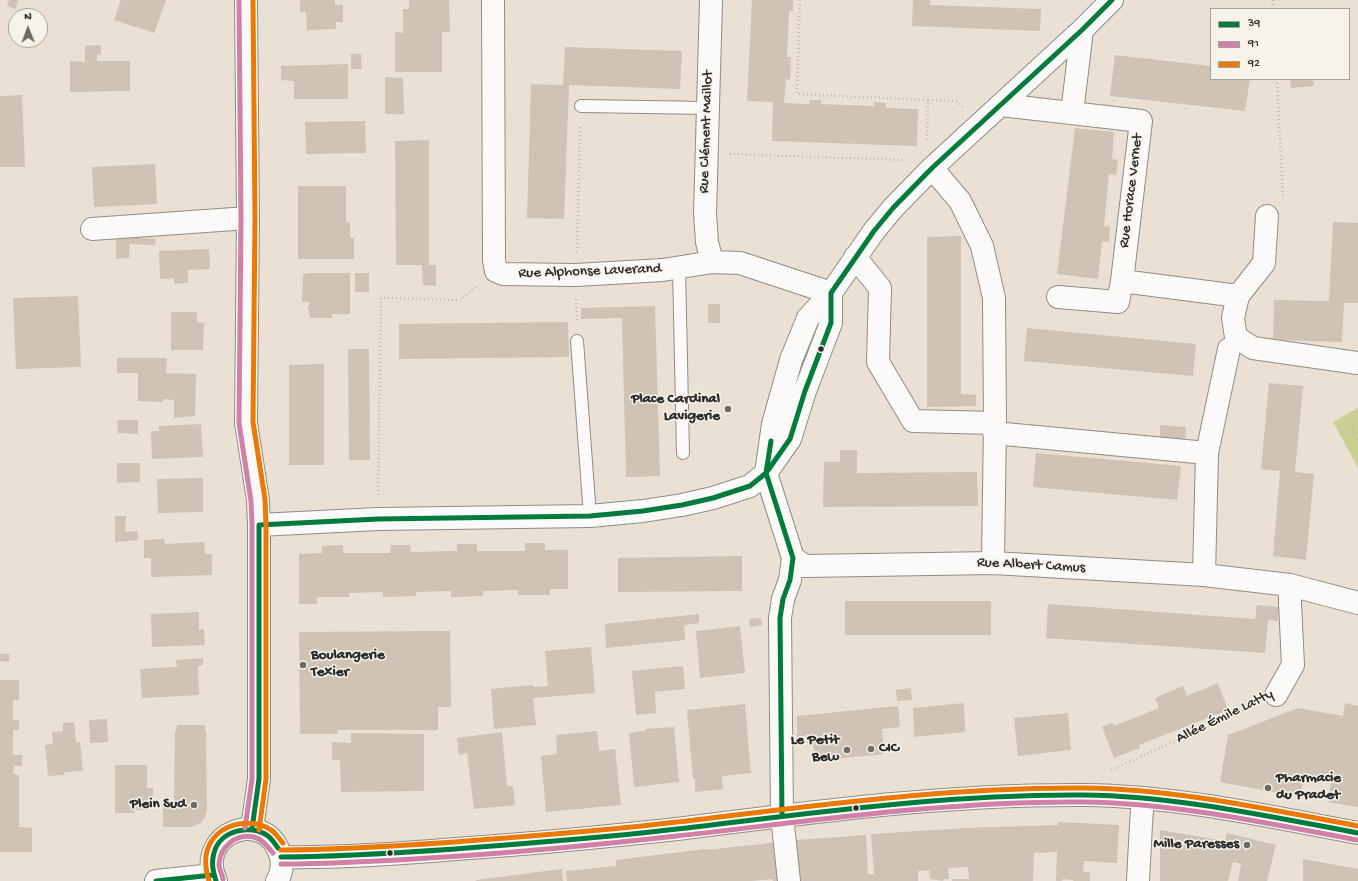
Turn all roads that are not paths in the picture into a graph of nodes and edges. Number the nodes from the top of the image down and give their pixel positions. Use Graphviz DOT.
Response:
graph roads {
  1 [pos="246,0"];
  2 [pos="493,0"];
  3 [pos="711,0"];
  4 [pos="1112,0"];
  5 [pos="1082,30"];
  6 [pos="1001,105"];
  7 [pos="581,106"];
  8 [pos="708,108"];
  9 [pos="1072,113"];
  10 [pos="929,164"];
  11 [pos="1267,216"];
  12 [pos="248,218"];
  13 [pos="92,229"];
  14 [pos="855,257"];
  15 [pos="712,262"];
  16 [pos="679,268"];
  17 [pos="1122,281"];
  18 [pos="831,292"];
  19 [pos="1238,296"];
  20 [pos="1058,297"];
  21 [pos="577,341"];
  22 [pos="1232,343"];
  23 [pos="1358,363"];
  24 [pos="995,428"];
  25 [pos="1207,453"];
  26 [pos="683,454"];
  27 [pos="766,473"];
  28 [pos="590,516"];
  29 [pos="259,525"];
  30 [pos="793,558"];
  31 [pos="993,563"];
  32 [pos="1204,575"];
  33 [pos="1290,585"];
  34 [pos="1358,603"];
  35 [pos="1276,696"];
  36 [pos="1144,798"];
  37 [pos="782,816"];
  38 [pos="252,829"];
  39 [pos="1358,833"];
  40 [pos="282,857"];
  41 [pos="215,878"];
  42 [pos="156,881"];
  43 [pos="277,881"];
  44 [pos="788,881"];
  45 [pos="1138,881"];
  1 -- 12 [label="street"];
  2 -- 16 [label="street, Rue Alphonse Laverand"];
  3 -- 8 [label="street, Rue Clément Maillot"];
  4 -- 5 [label="street"];
  5 -- 6 [label="street"];
  5 -- 9 [label="street"];
  6 -- 9 [label="street, Rue Horace Vernet"];
  6 -- 10 [label="street"];
  7 -- 8 [label="lane"];
  8 -- 15 [label="street, Rue Clément Maillot"];
  9 -- 17 [label="street, Rue Horace Vernet"];
  10 -- 14 [label="street"];
  10 -- 24 [label="street"];
  11 -- 19 [label="street"];
  12 -- 13 [label="street"];
  12 -- 29 [label="street"];
  14 -- 18 [label="street"];
  14 -- 24 [label="street"];
  15 -- 16 [label="street, Rue Alphonse Laverand"];
  15 -- 18 [label="street, Rue Alphonse Laverand"];
  16 -- 26 [label="lane"];
  17 -- 19 [label="street"];
  17 -- 20 [label="street, Rue Horace Vernet"];
  18 -- 27 [label="street"];
  19 -- 22 [label="street"];
  21 -- 28 [label="lane"];
  22 -- 23 [label="street"];
  22 -- 25 [label="street"];
  24 -- 25 [label="street"];
  24 -- 31 [label="street"];
  25 -- 32 [label="street"];
  27 -- 28 [label="street"];
  27 -- 30 [label="street"];
  28 -- 29 [label="street"];
  29 -- 38 [label="street"];
  30 -- 31 [label="street, Rue Albert Camus"];
  30 -- 37 [label="street"];
  31 -- 32 [label="street, Rue Albert Camus"];
  32 -- 33 [label="street, Rue Albert Camus"];
  33 -- 34 [label="street, Rue Albert Camus"];
  33 -- 35 [label="street, Allée Émile Latty"];
  36 -- 37 [label="street"];
  36 -- 39 [label="street"];
  36 -- 45 [label="street"];
  37 -- 40 [label="street"];
  37 -- 44 [label="street"];
  38 -- 40 [label="street"];
  38 -- 41 [label="street"];
  40 -- 43 [label="street"];
  41 -- 42 [label="street"];
}
